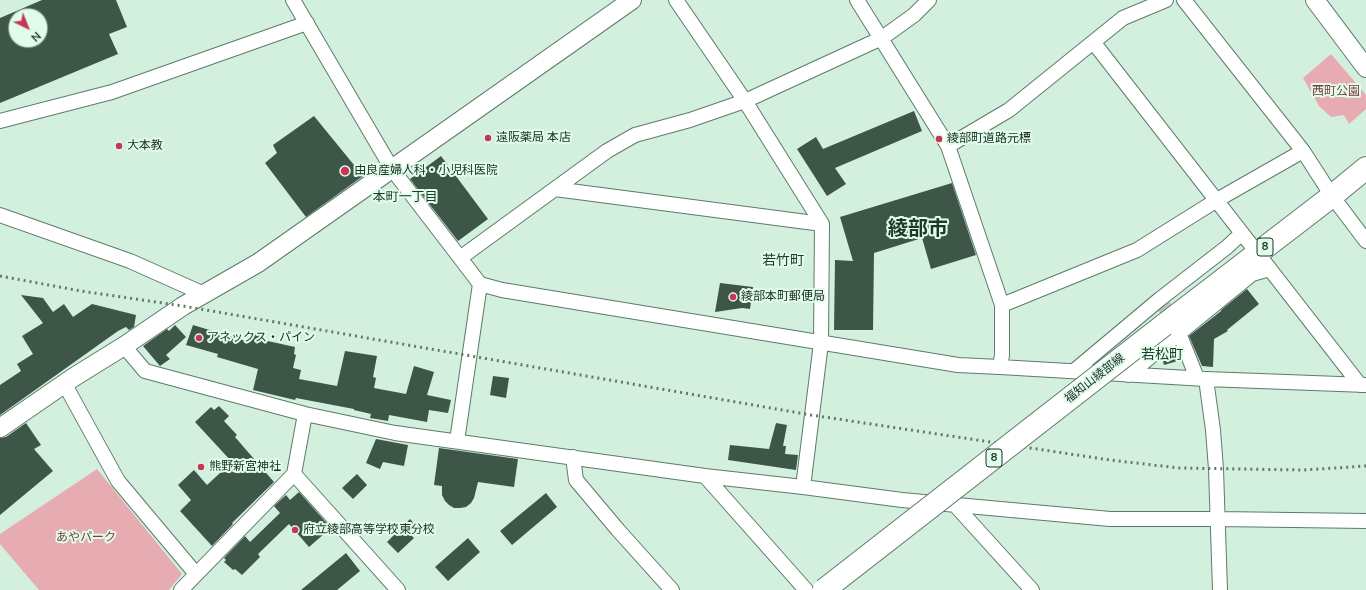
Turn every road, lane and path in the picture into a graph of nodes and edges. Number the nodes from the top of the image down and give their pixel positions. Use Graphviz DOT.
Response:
graph roads {
  1 [pos="293,0"];
  2 [pos="632,0"];
  3 [pos="676,0"];
  4 [pos="857,0"];
  5 [pos="929,0"];
  6 [pos="1166,0"];
  7 [pos="1172,0"];
  8 [pos="1184,0"];
  9 [pos="1315,0"];
  10 [pos="306,23"];
  11 [pos="882,38"];
  12 [pos="1094,43"];
  13 [pos="1366,68"];
  14 [pos="745,101"];
  15 [pos="0,121"];
  16 [pos="948,146"];
  17 [pos="1302,151"];
  18 [pos="1366,168"];
  19 [pos="392,169"];
  20 [pos="555,189"];
  21 [pos="1332,196"];
  22 [pos="1217,200"];
  23 [pos="0,215"];
  24 [pos="822,224"];
  25 [pos="1242,233"];
  26 [pos="1366,241"];
  27 [pos="460,258"];
  28 [pos="1264,261"];
  29 [pos="480,284"];
  30 [pos="204,294"];
  31 [pos="1002,305"];
  32 [pos="1171,329"];
  33 [pos="821,343"];
  34 [pos="124,346"];
  35 [pos="1000,367"];
  36 [pos="1074,371"];
  37 [pos="1128,375"];
  38 [pos="1202,379"];
  39 [pos="64,383"];
  40 [pos="1363,385"];
  41 [pos="305,414"];
  42 [pos="0,428"];
  43 [pos="457,441"];
  44 [pos="573,457"];
  45 [pos="294,474"];
  46 [pos="705,476"];
  47 [pos="803,487"];
  48 [pos="955,505"];
  49 [pos="1218,519"];
  50 [pos="1366,521"];
  51 [pos="196,574"];
  52 [pos="181,590"];
  53 [pos="398,590"];
  54 [pos="672,590"];
  55 [pos="806,590"];
  56 [pos="824,590"];
  57 [pos="1032,590"];
  58 [pos="1220,590"];
  1 -- 10 [label="street"];
  2 -- 19 [label="street"];
  3 -- 14 [label="street"];
  4 -- 11 [label="street"];
  5 -- 11 [label="street"];
  6 -- 12 [label="street"];
  7 -- 8 [label="street"];
  8 -- 17 [label="street"];
  9 -- 13 [label="street"];
  10 -- 15 [label="street"];
  10 -- 19 [label="street"];
  11 -- 14 [label="street"];
  11 -- 16 [label="street"];
  12 -- 16 [label="street"];
  12 -- 22 [label="street"];
  14 -- 20 [label="street"];
  14 -- 24 [label="street"];
  16 -- 31 [label="street"];
  17 -- 21 [label="street"];
  17 -- 22 [label="street"];
  18 -- 21 [label="main road, 福知山綾部線 / 8"];
  19 -- 27 [label="street"];
  19 -- 30 [label="street"];
  20 -- 24 [label="street"];
  20 -- 27 [label="street"];
  21 -- 26 [label="street"];
  21 -- 28 [label="main road, 福知山綾部線 / 8"];
  22 -- 25 [label="street"];
  22 -- 31 [label="street"];
  23 -- 30 [label="street"];
  24 -- 33 [label="street"];
  25 -- 28 [label="street"];
  25 -- 36 [label="street"];
  27 -- 29 [label="street"];
  28 -- 32 [label="main road, 福知山綾部線 / 8"];
  28 -- 40 [label="street"];
  29 -- 33 [label="street"];
  29 -- 43 [label="street"];
  30 -- 34 [label="street"];
  31 -- 35 [label="street"];
  32 -- 37 [label="street"];
  32 -- 38 [label="street"];
  32 -- 56 [label="main road, 福知山綾部線 / 8, bridge"];
  33 -- 35 [label="street"];
  33 -- 47 [label="street"];
  34 -- 39 [label="street"];
  34 -- 41 [label="street"];
  35 -- 36 [label="street"];
  36 -- 37 [label="street"];
  37 -- 38 [label="street"];
  38 -- 40 [label="street"];
  38 -- 49 [label="street"];
  39 -- 42 [label="street"];
  39 -- 51 [label="street"];
  41 -- 43 [label="street"];
  41 -- 45 [label="street"];
  43 -- 44 [label="street"];
  44 -- 46 [label="street"];
  44 -- 54 [label="street"];
  45 -- 51 [label="street"];
  45 -- 53 [label="street"];
  46 -- 47 [label="street"];
  46 -- 55 [label="street"];
  47 -- 48 [label="street"];
  48 -- 49 [label="street"];
  48 -- 57 [label="street"];
  49 -- 50 [label="street"];
  49 -- 58 [label="street"];
  51 -- 52 [label="street"];
}
